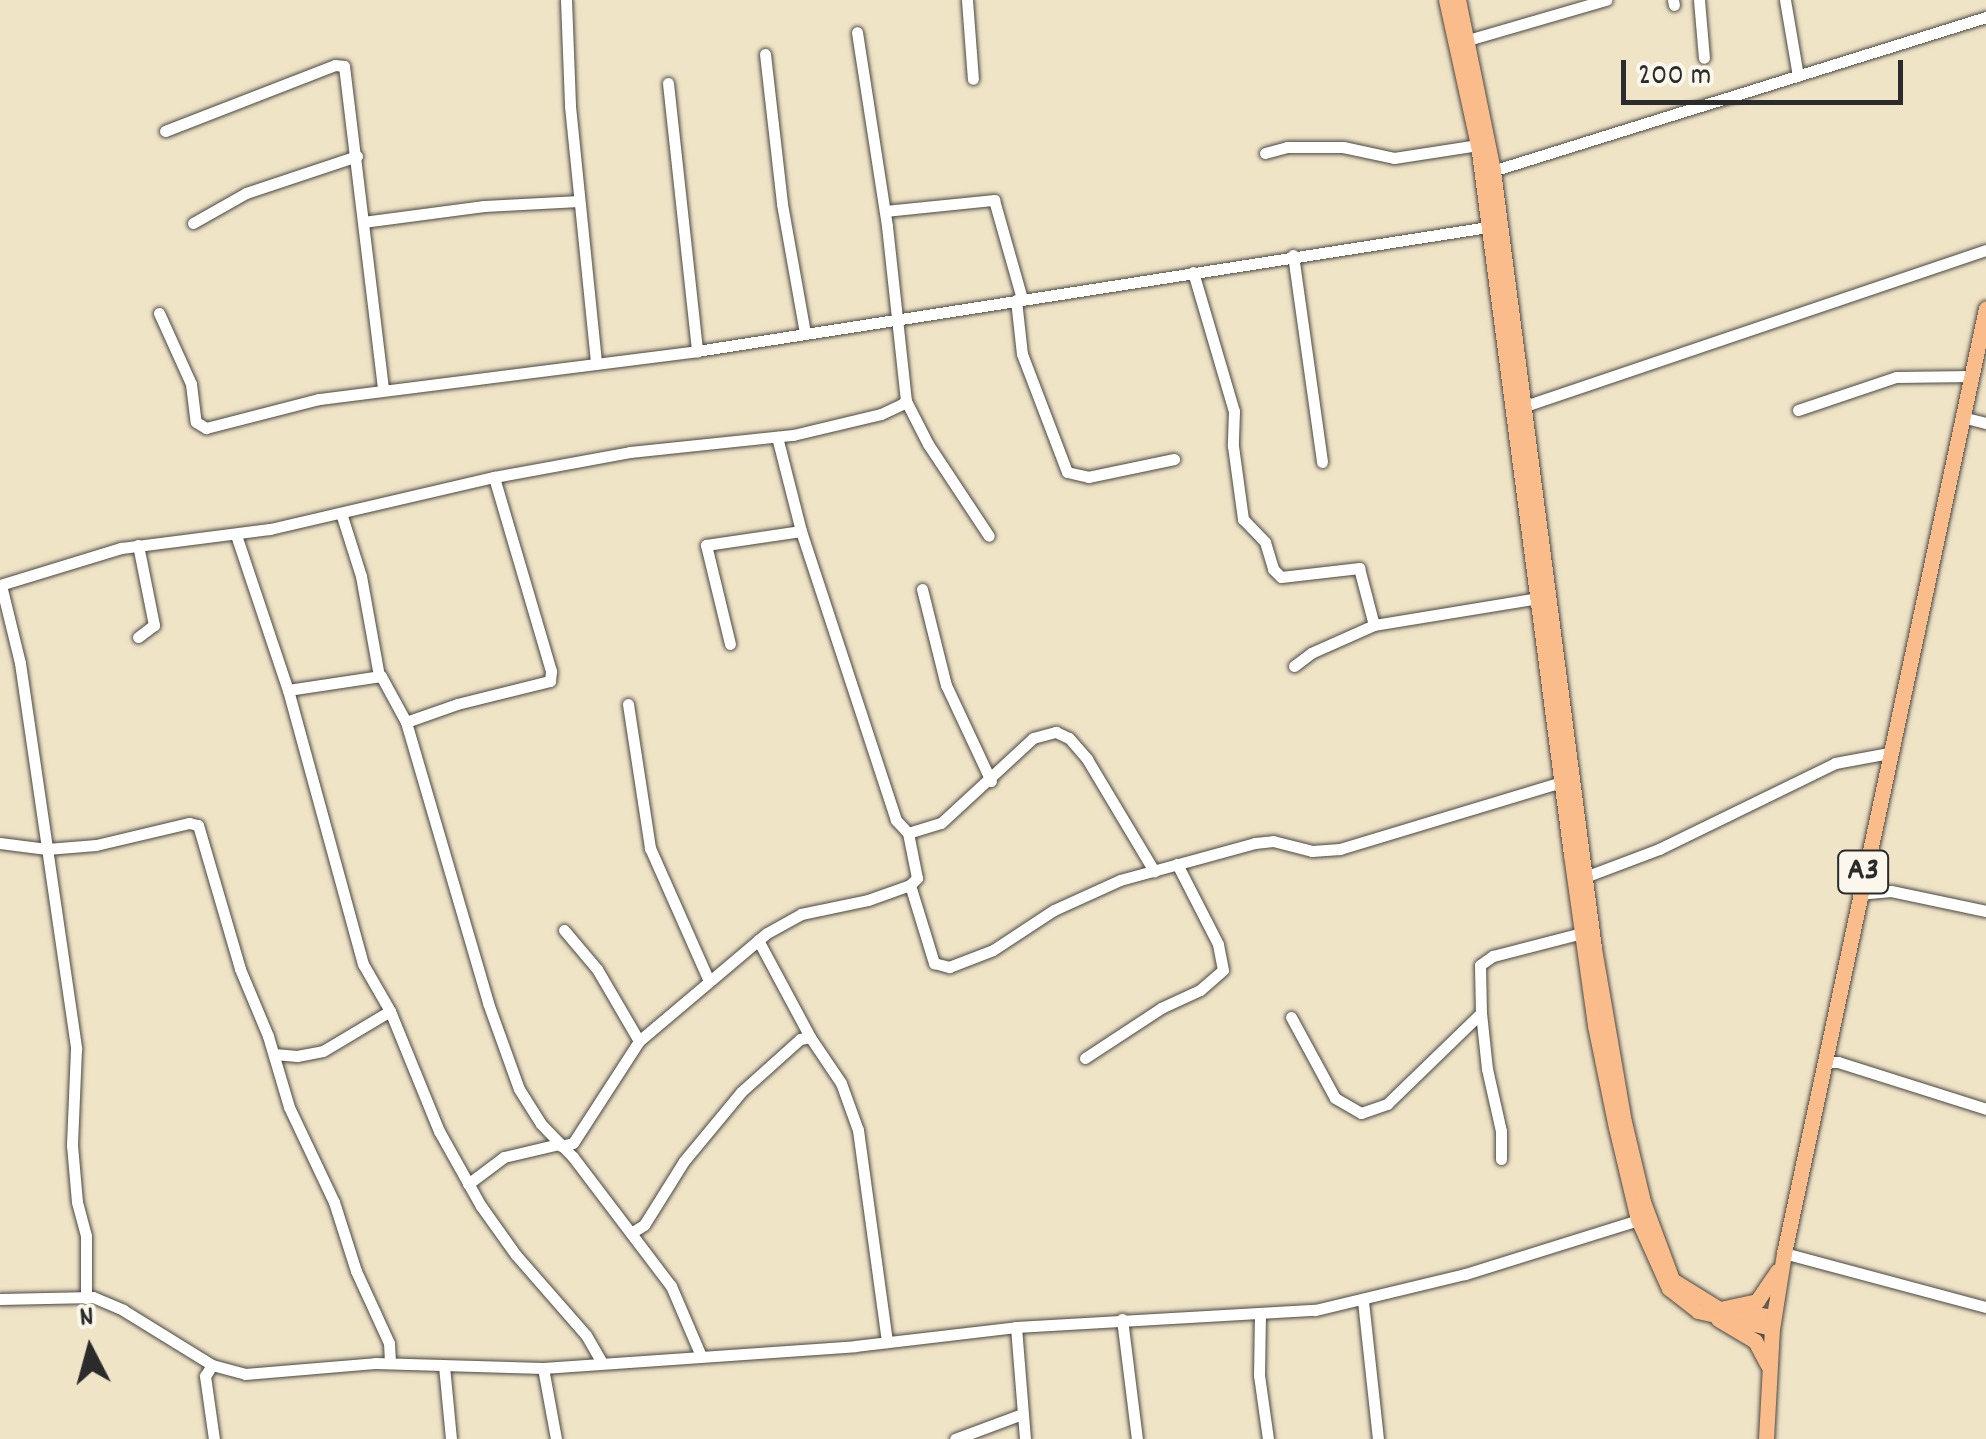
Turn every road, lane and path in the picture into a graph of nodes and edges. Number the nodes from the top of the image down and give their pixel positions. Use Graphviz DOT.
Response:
graph roads {
  1 [pos="566,0"];
  2 [pos="967,0"];
  3 [pos="1446,0"];
  4 [pos="1459,0"];
  5 [pos="1606,0"];
  6 [pos="1699,0"];
  7 [pos="1785,0"];
  8 [pos="1986,17"];
  9 [pos="857,32"];
  10 [pos="1468,40"];
  11 [pos="765,54"];
  12 [pos="1704,58"];
  13 [pos="1798,76"];
  14 [pos="973,79"];
  15 [pos="668,82"];
  16 [pos="165,131"];
  17 [pos="1478,145"];
  18 [pos="1265,152"];
  19 [pos="357,156"];
  20 [pos="1488,172"];
  21 [pos="579,201"];
  22 [pos="885,211"];
  23 [pos="364,222"];
  24 [pos="193,223"];
  25 [pos="1488,226"];
  26 [pos="1986,250"];
  27 [pos="1293,255"];
  28 [pos="1194,272"];
  29 [pos="1019,299"];
  30 [pos="1986,308"];
  31 [pos="158,314"];
  32 [pos="896,317"];
  33 [pos="805,333"];
  34 [pos="697,351"];
  35 [pos="596,362"];
  36 [pos="1972,376"];
  37 [pos="383,390"];
  38 [pos="906,401"];
  39 [pos="1798,410"];
  40 [pos="1520,416"];
  41 [pos="1962,417"];
  42 [pos="1986,423"];
  43 [pos="777,437"];
  44 [pos="1174,459"];
  45 [pos="1322,462"];
  46 [pos="494,476"];
  47 [pos="342,513"];
  48 [pos="801,531"];
  49 [pos="236,535"];
  50 [pos="989,536"];
  51 [pos="138,546"];
  52 [pos="0,585"];
  53 [pos="922,589"];
  54 [pos="1538,598"];
  55 [pos="1374,625"];
  56 [pos="138,637"];
  57 [pos="730,644"];
  58 [pos="1294,666"];
  59 [pos="379,676"];
  60 [pos="288,690"];
  61 [pos="628,704"];
  62 [pos="406,722"];
  63 [pos="1890,753"];
  64 [pos="992,781"];
  65 [pos="1562,782"];
  66 [pos="908,834"];
  67 [pos="0,842"];
  68 [pos="46,849"];
  69 [pos="1177,864"];
  70 [pos="1154,871"];
  71 [pos="1864,871"];
  72 [pos="1585,877"];
  73 [pos="910,885"];
  74 [pos="1891,891"];
  75 [pos="1858,894"];
  76 [pos="1986,910"];
  77 [pos="564,930"];
  78 [pos="1582,932"];
  79 [pos="758,940"];
  80 [pos="713,976"];
  81 [pos="390,1011"];
  82 [pos="1480,1013"];
  83 [pos="1291,1016"];
  84 [pos="810,1037"];
  85 [pos="639,1041"];
  86 [pos="274,1054"];
  87 [pos="1085,1058"];
  88 [pos="1823,1062"];
  89 [pos="1986,1110"];
  90 [pos="560,1145"];
  91 [pos="1501,1158"];
  92 [pos="468,1184"];
  93 [pos="1638,1220"];
  94 [pos="631,1233"];
  95 [pos="1784,1254"];
  96 [pos="86,1298"];
  97 [pos="0,1300"];
  98 [pos="1363,1301"];
  99 [pos="1986,1307"];
  100 [pos="1260,1313"];
  101 [pos="1719,1314"];
  102 [pos="1122,1319"];
  103 [pos="1773,1323"];
  104 [pos="1016,1327"];
  105 [pos="887,1342"];
  106 [pos="701,1356"];
  107 [pos="390,1363"];
  108 [pos="602,1364"];
  109 [pos="212,1366"];
  110 [pos="444,1366"];
  111 [pos="1769,1366"];
  112 [pos="543,1368"];
  113 [pos="1022,1414"];
  114 [pos="214,1439"];
  115 [pos="450,1439"];
  116 [pos="556,1439"];
  117 [pos="955,1439"];
  118 [pos="1025,1439"];
  119 [pos="1137,1439"];
  120 [pos="1268,1439"];
  121 [pos="1378,1439"];
  122 [pos="1766,1439"];
  1 -- 21 [label="street"];
  2 -- 14 [label="street"];
  3 -- 17 [label="main road"];
  4 -- 10 [label="main road"];
  5 -- 10 [label="street"];
  6 -- 12 [label="street"];
  7 -- 13 [label="street"];
  8 -- 13 [label="street"];
  9 -- 22 [label="street"];
  10 -- 20 [label="main road"];
  11 -- 33 [label="street"];
  13 -- 20 [label="street"];
  15 -- 34 [label="street"];
  16 -- 19 [label="street"];
  17 -- 18 [label="street"];
  17 -- 20 [label="main road"];
  19 -- 23 [label="street"];
  19 -- 24 [label="street"];
  20 -- 25 [label="main road"];
  20 -- 40 [label="main road"];
  21 -- 23 [label="street"];
  21 -- 35 [label="street"];
  22 -- 29 [label="street"];
  22 -- 32 [label="street"];
  23 -- 37 [label="street"];
  25 -- 27 [label="street"];
  25 -- 40 [label="main road"];
  26 -- 40 [label="street"];
  27 -- 28 [label="street"];
  27 -- 45 [label="street"];
  28 -- 29 [label="street"];
  28 -- 55 [label="street"];
  29 -- 32 [label="street"];
  29 -- 44 [label="street"];
  30 -- 36 [label="highway, A3"];
  31 -- 37 [label="street"];
  32 -- 33 [label="street"];
  32 -- 38 [label="street"];
  33 -- 34 [label="street"];
  34 -- 35 [label="street"];
  35 -- 37 [label="street"];
  36 -- 39 [label="street"];
  36 -- 41 [label="highway, A3"];
  38 -- 43 [label="street"];
  38 -- 50 [label="street"];
  40 -- 54 [label="main road"];
  40 -- 72 [label="main road"];
  41 -- 42 [label="street"];
  41 -- 63 [label="highway, A3"];
  43 -- 46 [label="street"];
  43 -- 48 [label="street"];
  46 -- 47 [label="street"];
  46 -- 62 [label="street"];
  47 -- 49 [label="street"];
  47 -- 59 [label="street"];
  48 -- 57 [label="street"];
  48 -- 66 [label="street"];
  49 -- 51 [label="street"];
  49 -- 60 [label="street"];
  51 -- 52 [label="street"];
  51 -- 56 [label="street"];
  52 -- 68 [label="street"];
  53 -- 64 [label="street"];
  54 -- 55 [label="street"];
  54 -- 65 [label="main road"];
  55 -- 58 [label="street"];
  59 -- 60 [label="street"];
  59 -- 62 [label="street"];
  60 -- 81 [label="street"];
  61 -- 80 [label="street"];
  62 -- 90 [label="street"];
  63 -- 71 [label="highway, A3"];
  63 -- 72 [label="street"];
  64 -- 66 [label="street"];
  64 -- 70 [label="street"];
  65 -- 69 [label="street"];
  65 -- 78 [label="main road"];
  66 -- 73 [label="street"];
  67 -- 68 [label="street"];
  68 -- 86 [label="street"];
  68 -- 96 [label="street"];
  69 -- 70 [label="street"];
  69 -- 87 [label="street"];
  70 -- 73 [label="street"];
  71 -- 74 [label="street"];
  71 -- 75 [label="highway, A3"];
  72 -- 101 [label="main road"];
  73 -- 79 [label="street"];
  74 -- 75 [label="street"];
  74 -- 76 [label="street"];
  75 -- 88 [label="highway, A3"];
  77 -- 85 [label="street"];
  78 -- 82 [label="street"];
  78 -- 93 [label="main road"];
  79 -- 80 [label="street"];
  79 -- 84 [label="street"];
  80 -- 85 [label="street"];
  81 -- 86 [label="street"];
  81 -- 92 [label="street"];
  82 -- 83 [label="street"];
  82 -- 91 [label="street"];
  84 -- 94 [label="street"];
  84 -- 105 [label="street"];
  85 -- 90 [label="street"];
  86 -- 107 [label="street"];
  88 -- 89 [label="street"];
  88 -- 95 [label="highway, A3"];
  90 -- 92 [label="street"];
  90 -- 94 [label="street"];
  92 -- 108 [label="street"];
  93 -- 98 [label="street"];
  93 -- 101 [label="main road"];
  94 -- 106 [label="street"];
  95 -- 99 [label="street"];
  95 -- 101 [label="highway"];
  95 -- 103 [label="highway, A3"];
  96 -- 97 [label="street"];
  96 -- 109 [label="street"];
  98 -- 100 [label="street"];
  98 -- 121 [label="street"];
  100 -- 102 [label="street"];
  100 -- 120 [label="street"];
  101 -- 103 [label="main road"];
  101 -- 111 [label="highway"];
  102 -- 104 [label="street"];
  102 -- 119 [label="street"];
  103 -- 111 [label="highway, A3"];
  104 -- 105 [label="street"];
  104 -- 113 [label="street"];
  105 -- 106 [label="street"];
  106 -- 108 [label="street"];
  107 -- 109 [label="street"];
  107 -- 110 [label="street"];
  108 -- 112 [label="street"];
  109 -- 114 [label="street"];
  110 -- 112 [label="street"];
  110 -- 115 [label="street"];
  111 -- 122 [label="highway, A3"];
  112 -- 116 [label="street"];
  113 -- 117 [label="street"];
  113 -- 118 [label="street"];
}
